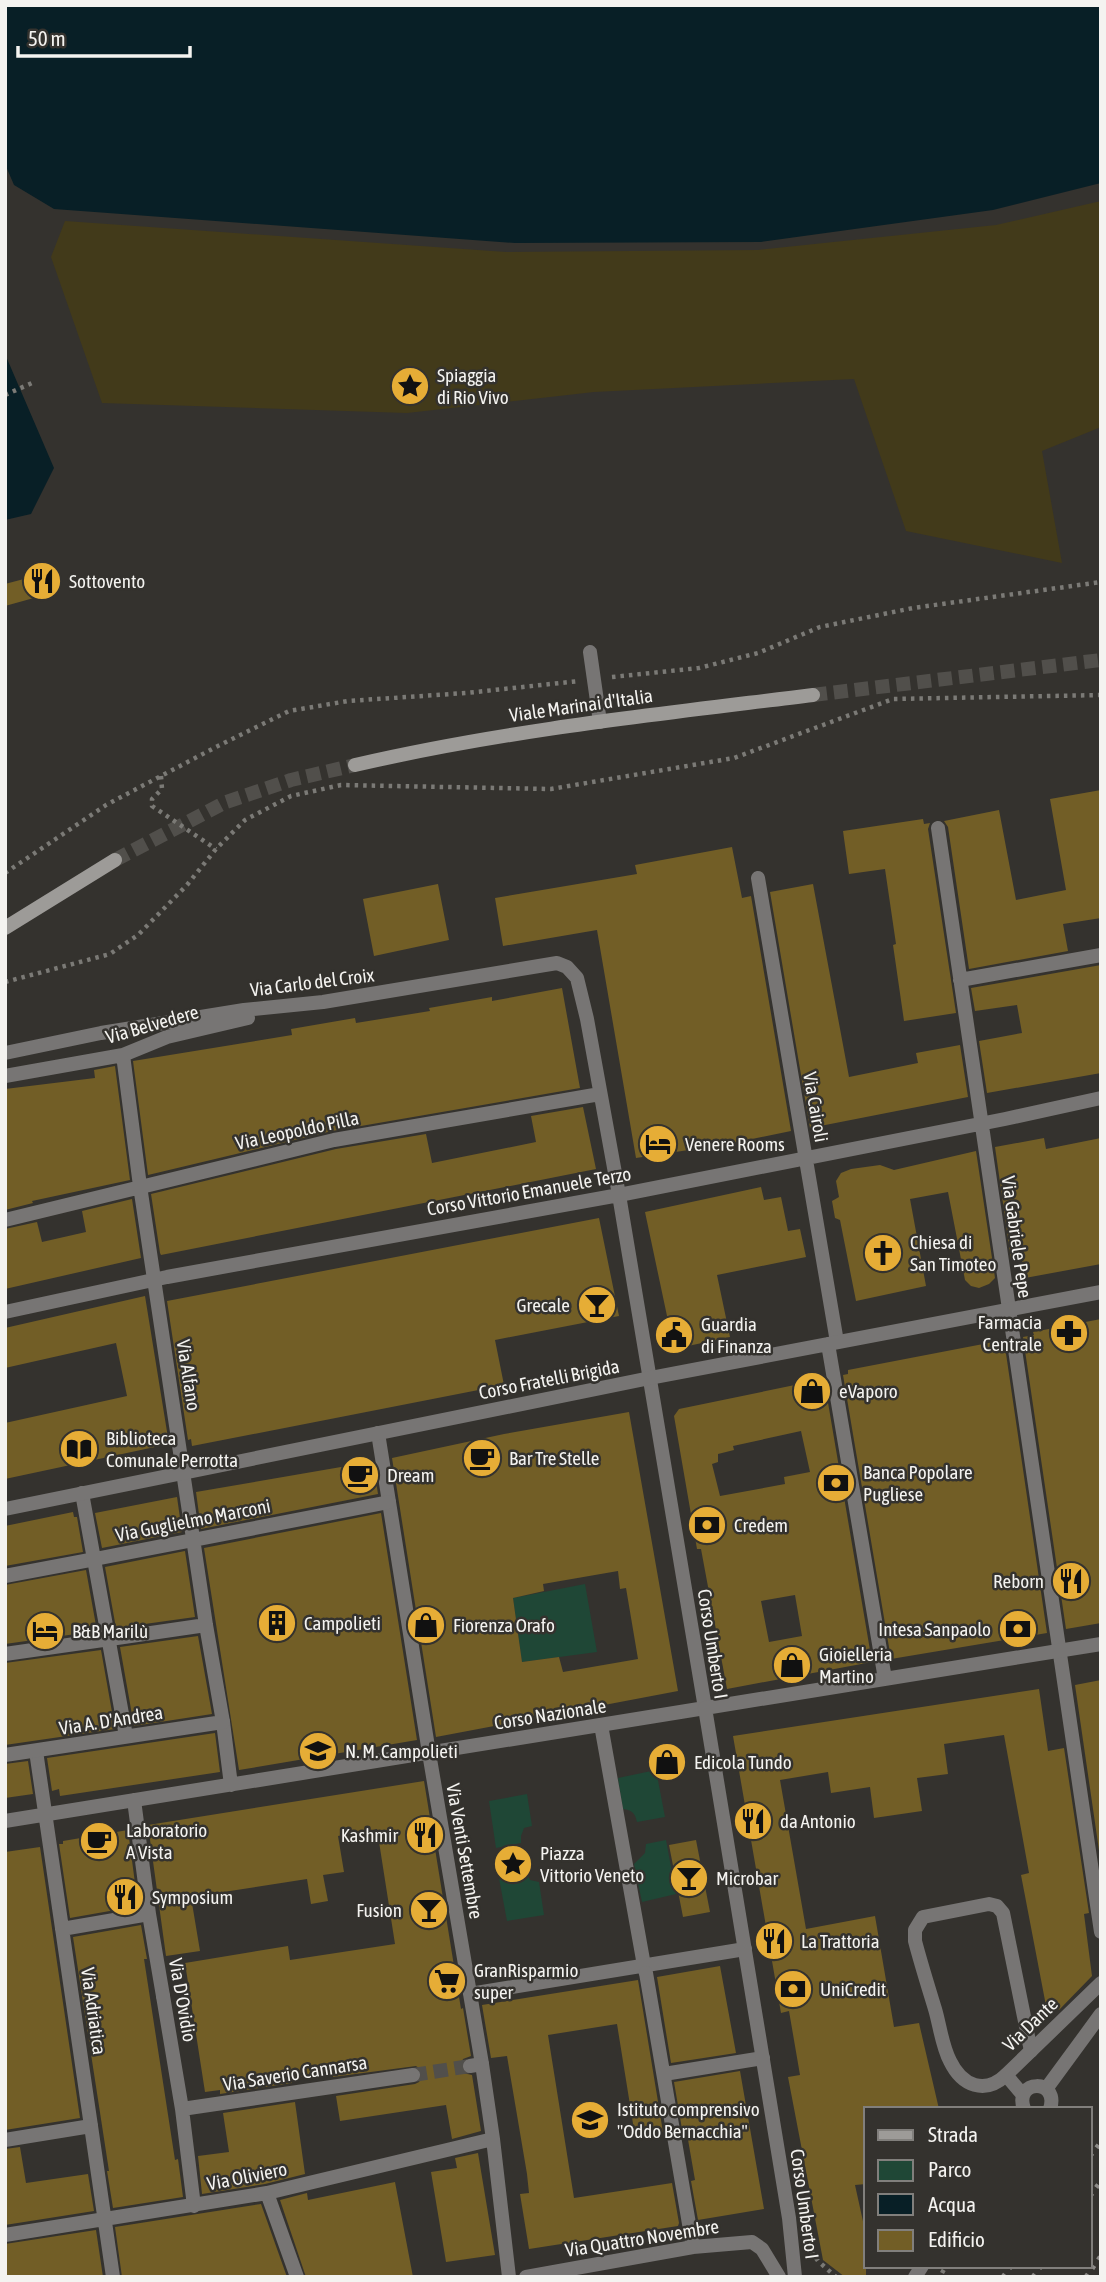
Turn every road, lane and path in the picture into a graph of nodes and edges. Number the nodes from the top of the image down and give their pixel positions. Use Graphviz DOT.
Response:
graph roads {
  1 [pos="32,383"];
  2 [pos="5,395"];
  3 [pos="1101,582"];
  4 [pos="590,652"];
  5 [pos="594,679"];
  6 [pos="813,695"];
  7 [pos="1101,695"];
  8 [pos="600,722"];
  9 [pos="355,765"];
  10 [pos="161,776"];
  11 [pos="937,828"];
  12 [pos="216,849"];
  13 [pos="115,860"];
  14 [pos="5,873"];
  15 [pos="758,878"];
  16 [pos="5,928"];
  17 [pos="1101,955"];
  18 [pos="960,980"];
  19 [pos="5,982"];
  20 [pos="308,1004"];
  21 [pos="587,1019"];
  22 [pos="5,1053"];
  23 [pos="123,1055"];
  24 [pos="5,1076"];
  25 [pos="600,1094"];
  26 [pos="1101,1098"];
  27 [pos="981,1124"];
  28 [pos="806,1158"];
  29 [pos="140,1186"];
  30 [pos="619,1195"];
  31 [pos="5,1220"];
  32 [pos="154,1279"];
  33 [pos="1101,1292"];
  34 [pos="1009,1309"];
  35 [pos="5,1312"];
  36 [pos="832,1343"];
  37 [pos="650,1378"];
  38 [pos="378,1433"];
  39 [pos="184,1472"];
  40 [pos="82,1493"];
  41 [pos="389,1502"];
  42 [pos="5,1509"];
  43 [pos="194,1540"];
  44 [pos="95,1559"];
  45 [pos="5,1576"];
  46 [pos="206,1625"];
  47 [pos="110,1639"];
  48 [pos="1101,1644"];
  49 [pos="1059,1651"];
  50 [pos="5,1654"];
  51 [pos="885,1679"];
  52 [pos="705,1708"];
  53 [pos="223,1722"];
  54 [pos="601,1725"];
  55 [pos="126,1736"];
  56 [pos="36,1751"];
  57 [pos="429,1753"];
  58 [pos="5,1755"];
  59 [pos="231,1785"];
  60 [pos="134,1800"];
  61 [pos="46,1815"];
  62 [pos="5,1821"];
  63 [pos="149,1914"];
  64 [pos="62,1929"];
  65 [pos="1101,1932"];
  66 [pos="745,1949"];
  67 [pos="645,1969"];
  68 [pos="1101,1983"];
  69 [pos="470,1994"];
  70 [pos="1101,2014"];
  71 [pos="1031,2051"];
  72 [pos="763,2058"];
  73 [pos="664,2074"];
  74 [pos="413,2075"];
  75 [pos="1006,2075"];
  76 [pos="1046,2089"];
  77 [pos="1024,2102"];
  78 [pos="1050,2107"];
  79 [pos="182,2109"];
  80 [pos="91,2126"];
  81 [pos="493,2139"];
  82 [pos="5,2140"];
  83 [pos="267,2193"];
  84 [pos="194,2206"];
  85 [pos="104,2219"];
  86 [pos="5,2235"];
  87 [pos="693,2247"];
  88 [pos="946,2268"];
  89 [pos="942,2273"];
  90 [pos="113,2277"];
  91 [pos="297,2277"];
  92 [pos="509,2277"];
  93 [pos="526,2277"];
  94 [pos="779,2277"];
  95 [pos="795,2277"];
  1 -- 2 [label="path"];
  3 -- 5 [label="path"];
  4 -- 5 [label="street"];
  5 -- 8 [label="street"];
  5 -- 10 [label="path"];
  6 -- 8 [label="main road, Viale Marinai d'Italia"];
  7 -- 12 [label="path"];
  8 -- 9 [label="main road, Viale Marinai d'Italia"];
  10 -- 12 [label="path"];
  10 -- 14 [label="path"];
  11 -- 18 [label="street, Via Gabriele Pepe"];
  12 -- 19 [label="path"];
  13 -- 16 [label="main road"];
  15 -- 28 [label="street, Via Cairoli"];
  17 -- 18 [label="street"];
  18 -- 27 [label="street, Via Gabriele Pepe"];
  20 -- 21 [label="street, Via Carlo del Croix"];
  20 -- 22 [label="street, Via Carlo del Croix"];
  20 -- 23 [label="street, Via Belvedere"];
  21 -- 25 [label="street, Corso Umberto I"];
  23 -- 24 [label="street, Via Belvedere"];
  23 -- 29 [label="street, Via Alfano"];
  25 -- 29 [label="street, Via Leopoldo Pilla"];
  25 -- 30 [label="street, Corso Umberto I"];
  26 -- 27 [label="street, Corso Vittorio Emanuele Terzo"];
  27 -- 28 [label="street, Corso Vittorio Emanuele Terzo"];
  27 -- 34 [label="street, Via Gabriele Pepe"];
  28 -- 30 [label="street, Corso Vittorio Emanuele Terzo"];
  28 -- 36 [label="street, Via Cairoli"];
  29 -- 31 [label="street, Via Leopoldo Pilla"];
  29 -- 32 [label="street, Via Alfano"];
  30 -- 32 [label="street, Corso Vittorio Emanuele Terzo"];
  30 -- 37 [label="street, Corso Umberto I"];
  32 -- 35 [label="street, Corso Vittorio Emanuele Terzo"];
  32 -- 39 [label="street, Via Alfano"];
  33 -- 34 [label="street, Corso Fratelli Brigida"];
  34 -- 36 [label="street, Corso Fratelli Brigida"];
  34 -- 49 [label="street, Via Gabriele Pepe"];
  36 -- 37 [label="street, Corso Fratelli Brigida"];
  36 -- 51 [label="street, Via Cairoli"];
  37 -- 38 [label="street, Corso Fratelli Brigida"];
  37 -- 52 [label="street, Corso Umberto I"];
  38 -- 39 [label="street, Corso Fratelli Brigida"];
  38 -- 41 [label="street, Via Venti Settembre"];
  39 -- 40 [label="street, Corso Fratelli Brigida"];
  39 -- 43 [label="street, Via Alfano"];
  40 -- 42 [label="street, Corso Fratelli Brigida"];
  40 -- 44 [label="street"];
  41 -- 43 [label="street, Via Guglielmo Marconi"];
  41 -- 57 [label="street, Via Venti Settembre"];
  43 -- 44 [label="street, Via Guglielmo Marconi"];
  43 -- 46 [label="street, Via Alfano"];
  44 -- 45 [label="street, Via Guglielmo Marconi"];
  44 -- 47 [label="street"];
  46 -- 47 [label="street"];
  46 -- 53 [label="street, Via Alfano"];
  47 -- 50 [label="street"];
  47 -- 55 [label="street"];
  48 -- 49 [label="street, Corso Nazionale"];
  49 -- 51 [label="street, Corso Nazionale"];
  49 -- 65 [label="street, Via Gabriele Pepe"];
  51 -- 52 [label="street, Corso Nazionale"];
  52 -- 54 [label="street, Corso Nazionale"];
  52 -- 66 [label="street, Corso Umberto I"];
  53 -- 55 [label="street, Via A. D'Andrea"];
  53 -- 59 [label="street, Via Alfano"];
  54 -- 57 [label="street, Corso Nazionale"];
  54 -- 67 [label="street"];
  55 -- 56 [label="street, Via A. D'Andrea"];
  56 -- 58 [label="street, Via A. D'Andrea"];
  56 -- 61 [label="street, Via Adriatica"];
  57 -- 59 [label="street, Corso Nazionale"];
  57 -- 69 [label="street, Via Venti Settembre"];
  59 -- 60 [label="street, Corso Nazionale"];
  60 -- 61 [label="street, Corso Nazionale"];
  60 -- 63 [label="street, Via D'Ovidio"];
  61 -- 62 [label="street, Corso Nazionale"];
  61 -- 64 [label="street, Via Adriatica"];
  63 -- 64 [label="street"];
  63 -- 79 [label="street, Via D'Ovidio"];
  64 -- 80 [label="street, Via Adriatica"];
  66 -- 67 [label="street"];
  66 -- 72 [label="street, Corso Umberto I"];
  67 -- 69 [label="street"];
  67 -- 73 [label="street"];
  68 -- 71 [label="street, Via Dante"];
  69 -- 81 [label="street, Via Venti Settembre"];
  70 -- 76 [label="street"];
  71 -- 75 [label="street, Via Dante"];
  71 -- 75 [label="street"];
  72 -- 73 [label="street"];
  72 -- 95 [label="street, Corso Umberto I"];
  73 -- 87 [label="street"];
  74 -- 79 [label="street, Via Saverio Cannarsa"];
  75 -- 77 [label="street, Via Dante"];
  76 -- 77 [label="street, Via Dante"];
  76 -- 78 [label="street"];
  79 -- 84 [label="street, Via D'Ovidio"];
  80 -- 82 [label="street"];
  80 -- 85 [label="street, Via Adriatica"];
  81 -- 83 [label="street, Via Oliviero"];
  81 -- 92 [label="street, Via Venti Settembre"];
  83 -- 84 [label="street, Via Oliviero"];
  83 -- 91 [label="street"];
  84 -- 85 [label="street, Via Oliviero"];
  85 -- 86 [label="street, Via Oliviero"];
  85 -- 90 [label="street, Via Adriatica"];
  87 -- 93 [label="street, Via Quattro Novembre"];
  87 -- 94 [label="street, Via Quattro Novembre"];
  88 -- 89 [label="path"];
}
